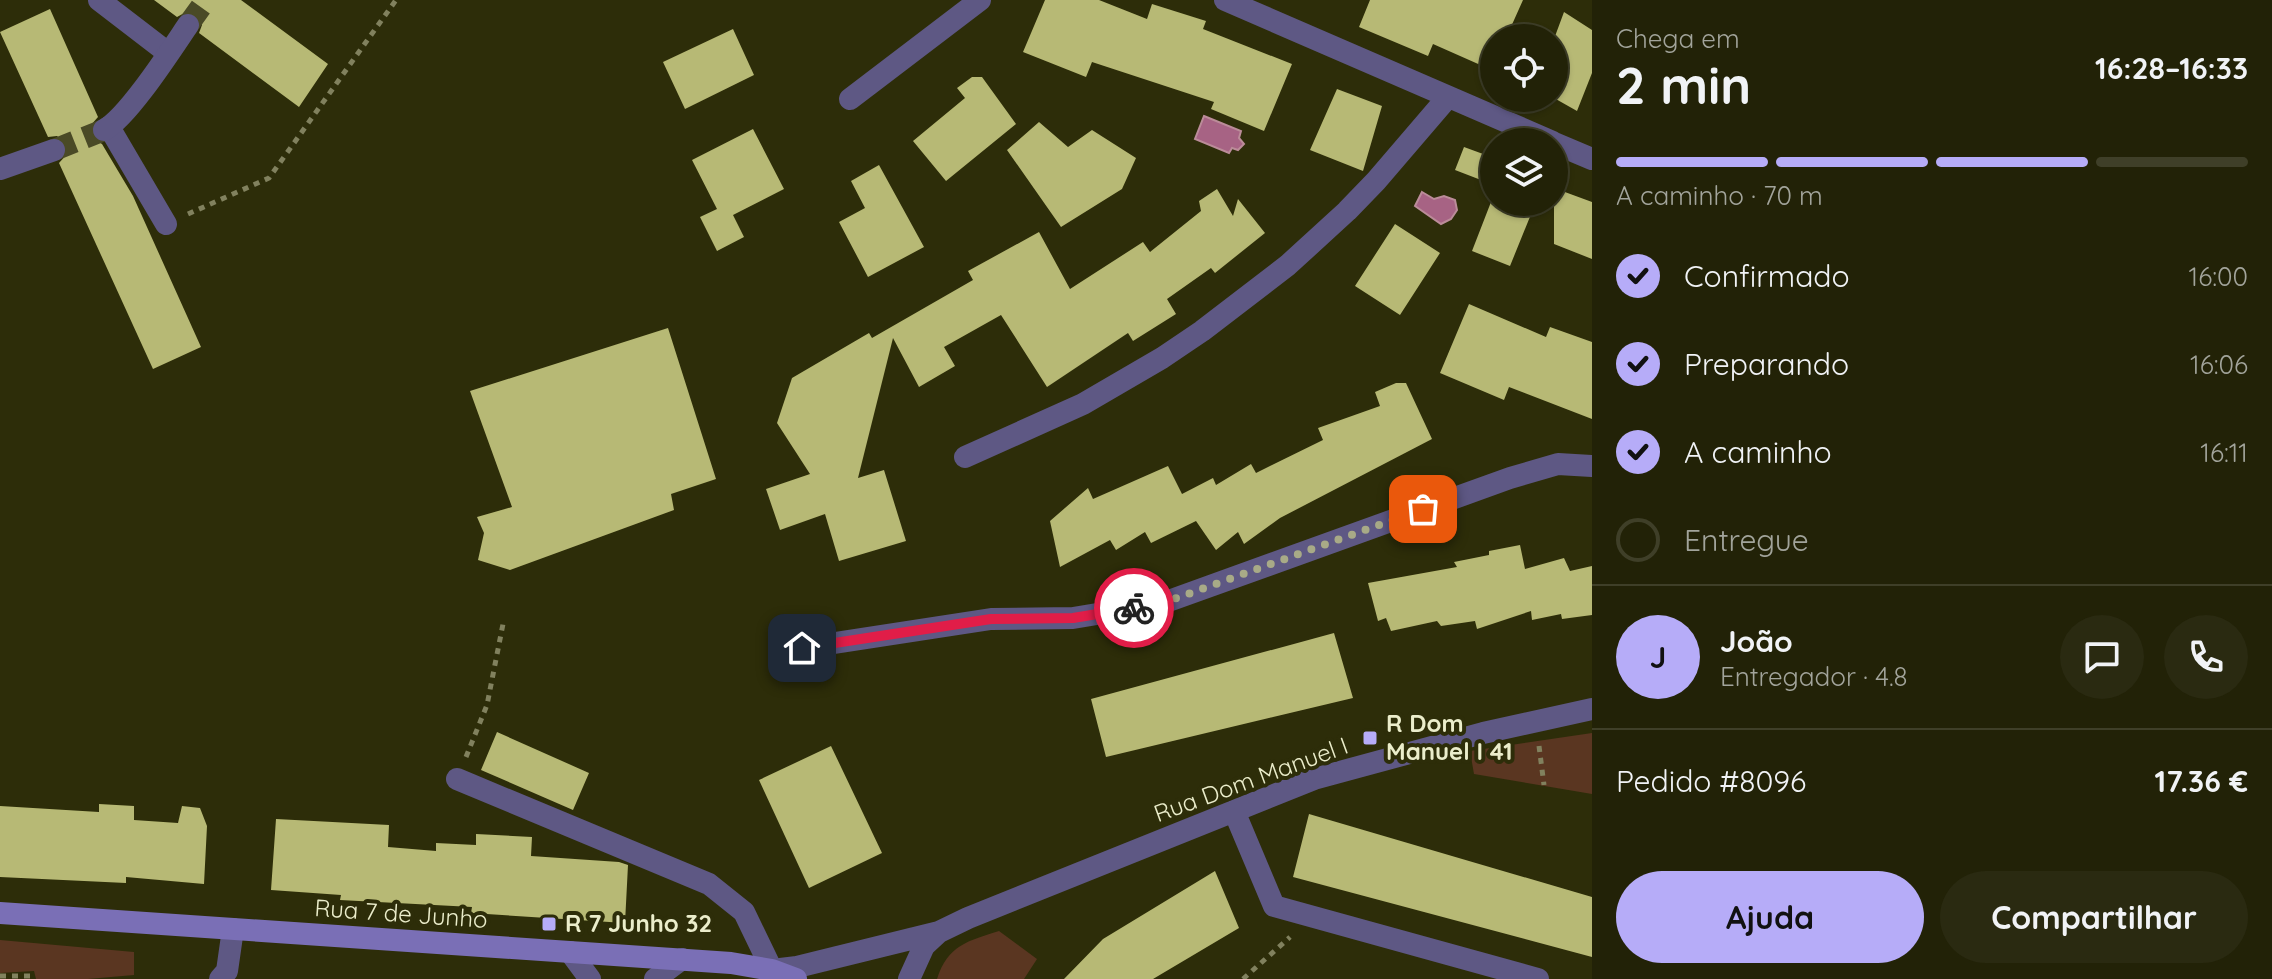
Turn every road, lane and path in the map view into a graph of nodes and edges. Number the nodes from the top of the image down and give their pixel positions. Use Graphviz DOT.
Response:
graph roads {
  1 [pos="99,0"];
  2 [pos="396,0"];
  3 [pos="980,0"];
  4 [pos="1225,0"];
  5 [pos="188,25"];
  6 [pos="168,53"];
  7 [pos="1448,97"];
  8 [pos="850,99"];
  9 [pos="1520,128"];
  10 [pos="1568,149"];
  11 [pos="54,150"];
  12 [pos="1592,159"];
  13 [pos="0,169"];
  14 [pos="166,224"];
  15 [pos="965,457"];
  16 [pos="1592,466"];
  17 [pos="503,624"];
  18 [pos="802,648"];
  19 [pos="1592,709"];
  20 [pos="1535,721"];
  21 [pos="457,779"];
  22 [pos="1544,785"];
  23 [pos="1234,811"];
  24 [pos="0,913"];
  25 [pos="1313,917"];
  26 [pos="233,929"];
  27 [pos="939,932"];
  28 [pos="570,952"];
  29 [pos="682,959"];
  30 [pos="772,970"];
  31 [pos="0,976"];
  32 [pos="32,979"];
  33 [pos="220,979"];
  34 [pos="590,979"];
  35 [pos="655,979"];
  36 [pos="796,979"];
  37 [pos="909,979"];
  38 [pos="1243,979"];
  39 [pos="1538,979"];
  1 -- 6 [label="street"];
  2 -- 14 [label="path"];
  3 -- 8 [label="street"];
  4 -- 7 [label="street"];
  5 -- 6 [label="street"];
  6 -- 14 [label="street"];
  7 -- 9 [label="street"];
  7 -- 15 [label="street"];
  10 -- 12 [label="street"];
  11 -- 13 [label="street"];
  16 -- 18 [label="street"];
  17 -- 21 [label="path"];
  19 -- 20 [label="street, Rua Dom Manuel I"];
  20 -- 22 [label="path"];
  20 -- 23 [label="street, Rua Dom Manuel I"];
  21 -- 30 [label="street"];
  23 -- 25 [label="street"];
  23 -- 27 [label="street, Rua Dom Manuel I"];
  24 -- 26 [label="main road, Rua 7 de Junho"];
  25 -- 38 [label="path"];
  25 -- 39 [label="street"];
  26 -- 28 [label="main road, Rua 7 de Junho"];
  26 -- 33 [label="street"];
  27 -- 30 [label="street, Rua Dom Manuel I"];
  27 -- 37 [label="street, Rua Dom Manuel I"];
  28 -- 29 [label="main road, Rua 7 de Junho"];
  28 -- 34 [label="street"];
  29 -- 30 [label="main road, Rua 7 de Junho"];
  29 -- 35 [label="street"];
  30 -- 36 [label="main road, Rua 7 de Junho"];
  31 -- 32 [label="path"];
}
